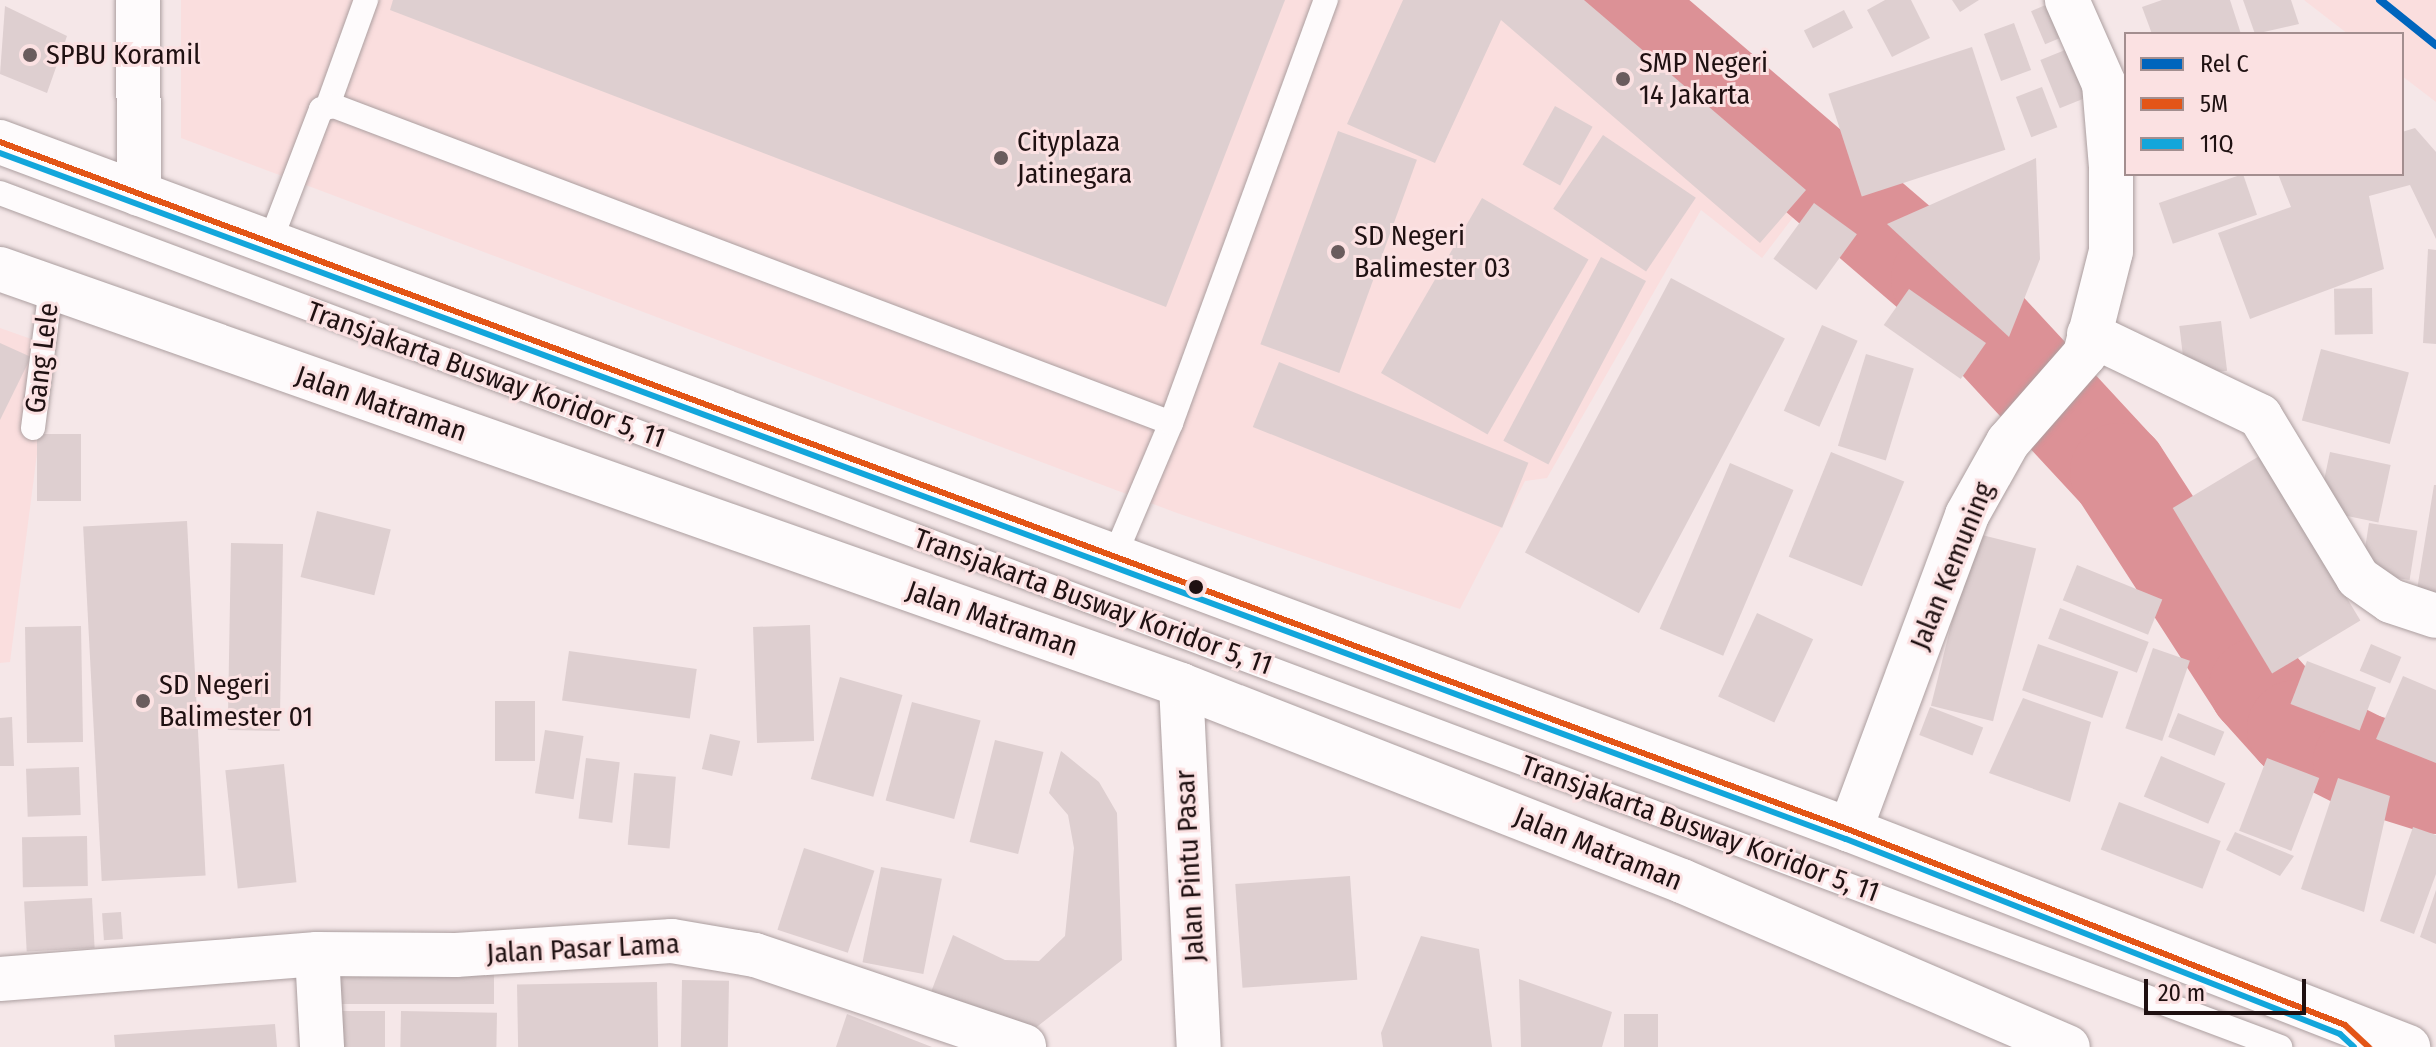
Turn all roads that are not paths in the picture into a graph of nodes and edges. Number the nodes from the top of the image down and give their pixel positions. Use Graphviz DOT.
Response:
graph roads {
  1 [pos="138,0"];
  2 [pos="366,0"];
  3 [pos="1326,0"];
  4 [pos="2067,0"];
  5 [pos="328,105"];
  6 [pos="0,142"];
  7 [pos="0,193"];
  8 [pos="139,194"];
  9 [pos="270,242"];
  10 [pos="0,269"];
  11 [pos="51,288"];
  12 [pos="2087,344"];
  13 [pos="1171,423"];
  14 [pos="33,428"];
  15 [pos="1114,557"];
  16 [pos="2436,616"];
  17 [pos="1181,685"];
  18 [pos="1850,830"];
  19 [pos="317,954"];
  20 [pos="0,979"];
  21 [pos="2186,1010"];
  22 [pos="2357,1036"];
  23 [pos="1024,1046"];
  24 [pos="322,1047"];
  25 [pos="1199,1047"];
  26 [pos="2068,1047"];
  27 [pos="2258,1047"];
  28 [pos="2280,1047"];
  29 [pos="2408,1047"];
  1 -- 8 [label="main road"];
  2 -- 5 [label="lane"];
  3 -- 13 [label="lane"];
  4 -- 12 [label="main road, Jalan Kemuning"];
  5 -- 9 [label="lane"];
  5 -- 13 [label="lane"];
  6 -- 8 [label="main road"];
  7 -- 21 [label="lane, Transjakarta Busway Koridor 5, 11"];
  8 -- 9 [label="main road"];
  9 -- 15 [label="main road"];
  10 -- 11 [label="main road, Jalan Matraman"];
  11 -- 14 [label="lane, Gang Lele"];
  11 -- 17 [label="main road, Jalan Matraman"];
  12 -- 16 [label="main road"];
  12 -- 18 [label="main road, Jalan Kemuning"];
  13 -- 15 [label="lane"];
  15 -- 18 [label="main road"];
  17 -- 25 [label="main road, Jalan Pintu Pasar"];
  17 -- 26 [label="main road, Jalan Matraman"];
  18 -- 22 [label="main road"];
  19 -- 20 [label="main road, Jalan Pasar Lama"];
  19 -- 23 [label="main road, Jalan Pasar Lama"];
  19 -- 24 [label="main road"];
  21 -- 27 [label="lane"];
  21 -- 28 [label="lane"];
  22 -- 29 [label="main road"];
}
